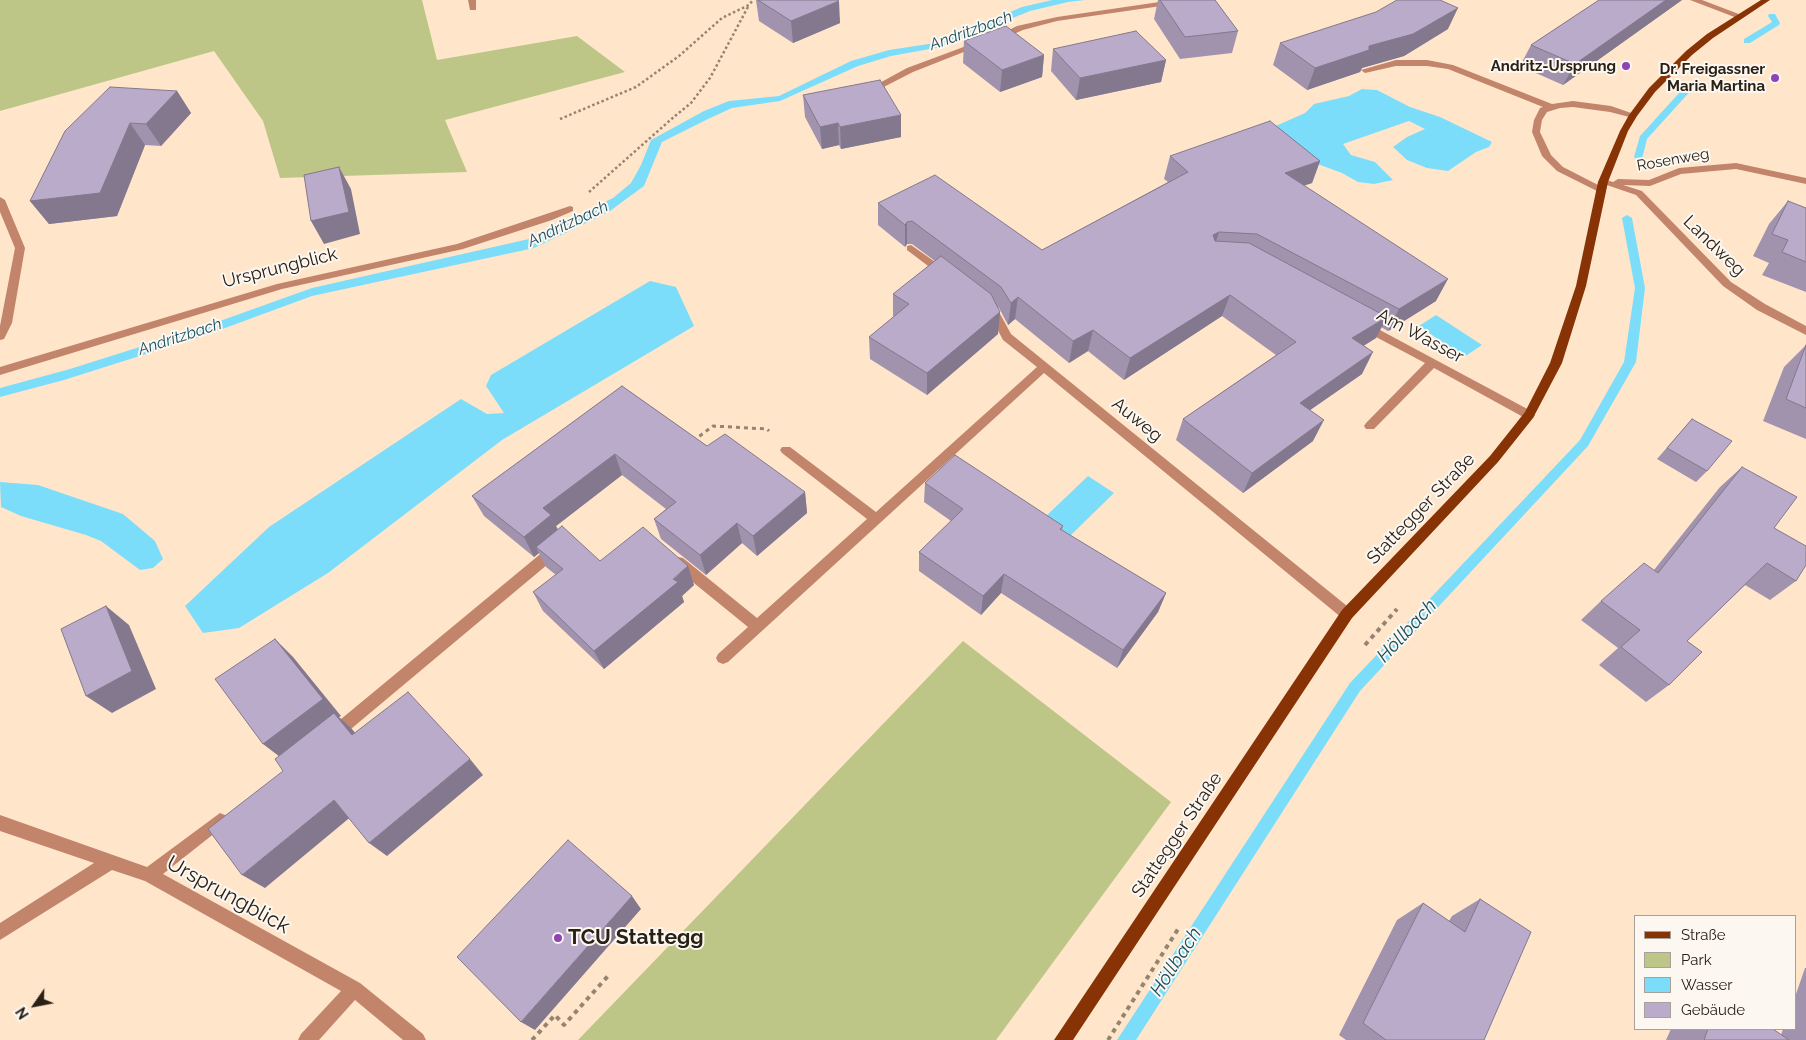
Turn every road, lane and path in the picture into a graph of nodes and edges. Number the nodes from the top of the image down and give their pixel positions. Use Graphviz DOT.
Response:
graph roads {
  1 [pos="753,0"];
  2 [pos="1189,0"];
  3 [pos="1694,0"];
  4 [pos="1766,0"];
  5 [pos="748,5"];
  6 [pos="1740,16"];
  7 [pos="1365,70"];
  8 [pos="862,94"];
  9 [pos="1551,107"];
  10 [pos="1633,115"];
  11 [pos="560,119"];
  12 [pos="1806,181"];
  13 [pos="1602,186"];
  14 [pos="0,200"];
  15 [pos="570,209"];
  16 [pos="912,248"];
  17 [pos="956,283"];
  18 [pos="979,301"];
  19 [pos="1352,319"];
  20 [pos="1806,331"];
  21 [pos="0,336"];
  22 [pos="1433,362"];
  23 [pos="1044,367"];
  24 [pos="0,371"];
  25 [pos="1529,415"];
  26 [pos="1370,426"];
  27 [pos="690,443"];
  28 [pos="786,450"];
  29 [pos="876,519"];
  30 [pos="567,540"];
  31 [pos="671,557"];
  32 [pos="1402,602"];
  33 [pos="1347,614"];
  34 [pos="758,627"];
  35 [pos="1364,646"];
  36 [pos="723,658"];
  37 [pos="320,744"];
  38 [pos="234,810"];
  39 [pos="0,823"];
  40 [pos="110,862"];
  41 [pos="149,875"];
  42 [pos="1182,923"];
  43 [pos="0,932"];
  44 [pos="608,976"];
  45 [pos="354,989"];
  46 [pos="307,1040"];
  47 [pos="417,1040"];
  48 [pos="532,1040"];
  49 [pos="1063,1040"];
  50 [pos="1108,1040"];
  1 -- 5 [label="path"];
  2 -- 8 [label="street"];
  3 -- 6 [label="street"];
  4 -- 6 [label="main road, Stattegger Straße"];
  5 -- 11 [label="path"];
  5 -- 15 [label="path"];
  6 -- 10 [label="main road, Stattegger Straße"];
  7 -- 9 [label="street"];
  9 -- 10 [label="street"];
  9 -- 13 [label="street, Landweg"];
  10 -- 13 [label="main road, Stattegger Straße"];
  12 -- 13 [label="street, Rosenweg"];
  13 -- 20 [label="street, Landweg"];
  13 -- 25 [label="main road, Stattegger Straße"];
  14 -- 21 [label="street"];
  15 -- 24 [label="street, Ursprungblick"];
  16 -- 17 [label="street"];
  18 -- 23 [label="street, Auweg"];
  19 -- 22 [label="street, Am Wasser"];
  22 -- 25 [label="street, Am Wasser"];
  22 -- 26 [label="street"];
  23 -- 29 [label="street"];
  23 -- 33 [label="street, Auweg"];
  25 -- 33 [label="main road, Stattegger Straße"];
  27 -- 28 [label="path"];
  28 -- 29 [label="street"];
  29 -- 34 [label="street"];
  30 -- 37 [label="street"];
  31 -- 34 [label="street"];
  32 -- 35 [label="path"];
  33 -- 49 [label="main road, Stattegger Straße"];
  34 -- 36 [label="street"];
  38 -- 41 [label="street"];
  39 -- 40 [label="street, Ursprungblick"];
  40 -- 41 [label="street, Ursprungblick"];
  40 -- 43 [label="street"];
  41 -- 45 [label="street, Ursprungblick"];
  42 -- 50 [label="path"];
  44 -- 48 [label="path"];
  45 -- 46 [label="street"];
  45 -- 47 [label="street, Ursprungblick"];
}
